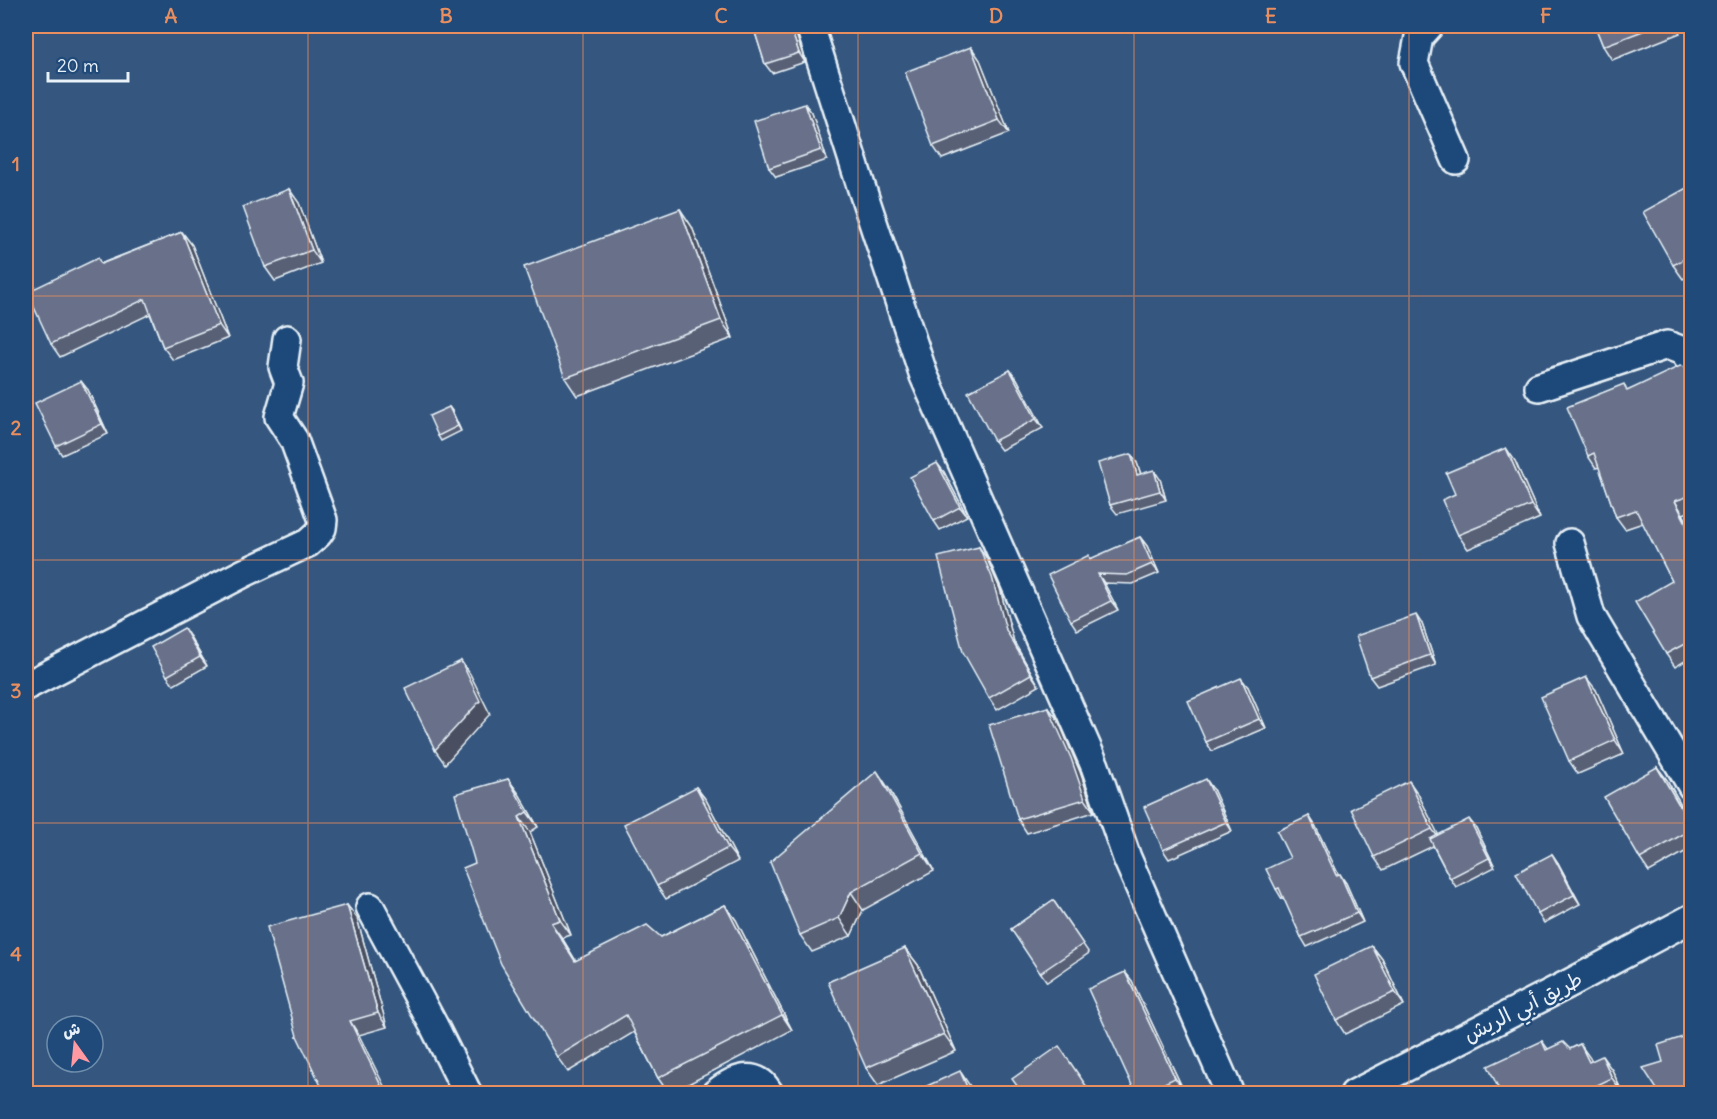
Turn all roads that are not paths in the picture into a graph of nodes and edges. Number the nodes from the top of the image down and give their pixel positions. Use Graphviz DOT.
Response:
graph roads {
  1 [pos="810,26"];
  2 [pos="1429,26"];
  3 [pos="1456,160"];
  4 [pos="287,339"];
  5 [pos="1692,364"];
  6 [pos="1539,387"];
  7 [pos="1570,543"];
  8 [pos="26,686"];
  9 [pos="1692,786"];
  10 [pos="370,907"];
  11 [pos="1692,918"];
  12 [pos="468,1094"];
  13 [pos="715,1094"];
  14 [pos="770,1094"];
  15 [pos="1230,1094"];
  16 [pos="1354,1094"];
  1 -- 15 [label="street"];
  2 -- 3 [label="street"];
  4 -- 8 [label="street"];
  5 -- 6 [label="street"];
  7 -- 9 [label="street"];
  10 -- 12 [label="street"];
  11 -- 16 [label="street, طريق أبي الريش"];
  13 -- 14 [label="street"];
}
